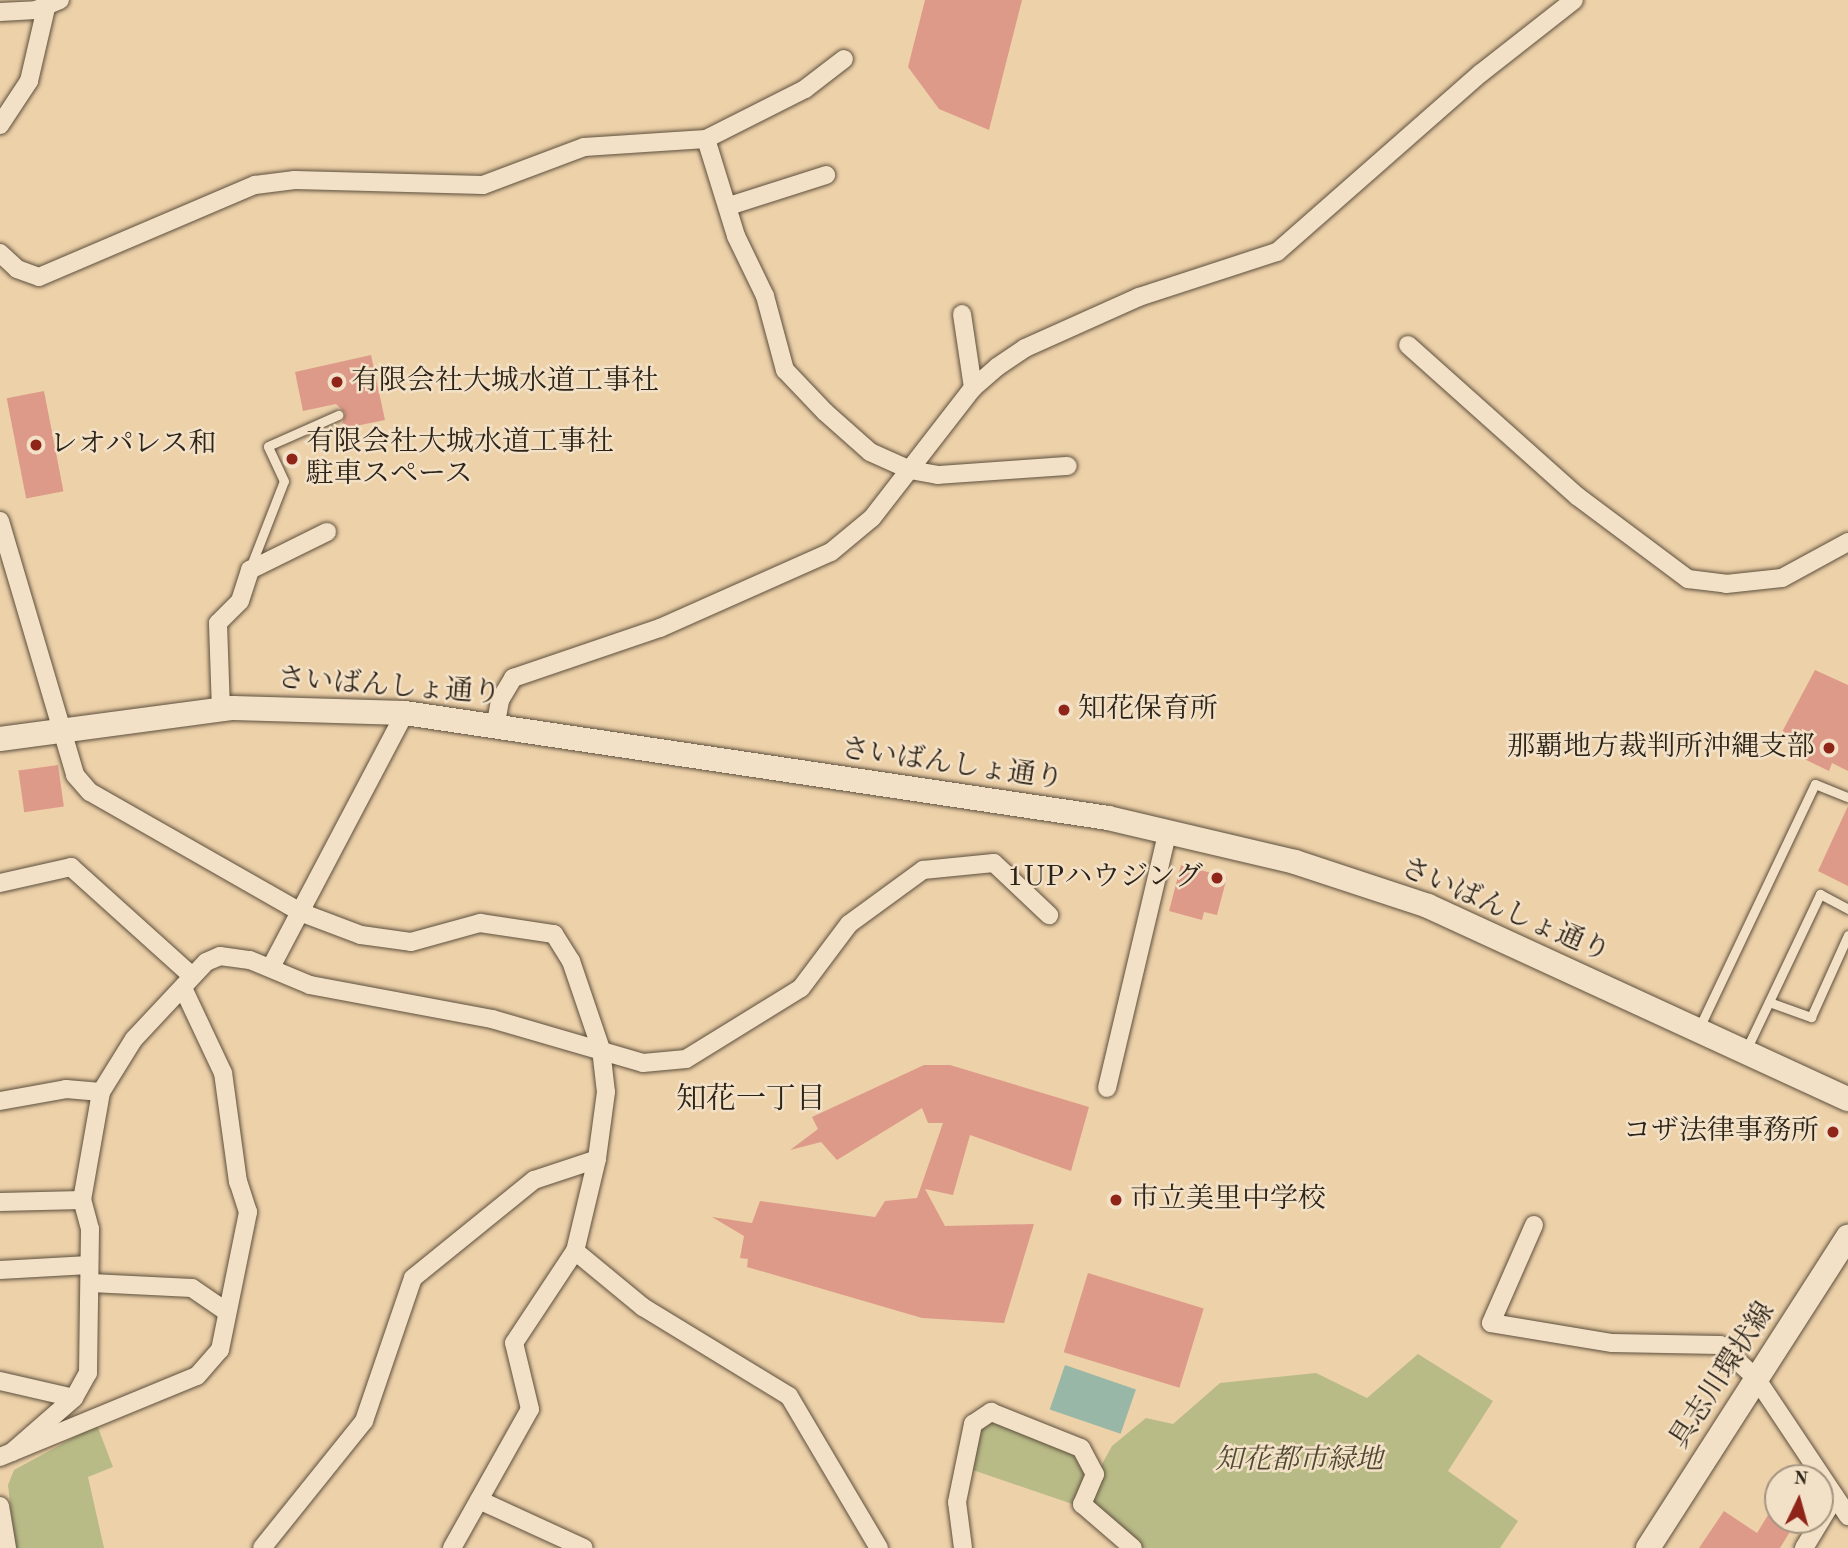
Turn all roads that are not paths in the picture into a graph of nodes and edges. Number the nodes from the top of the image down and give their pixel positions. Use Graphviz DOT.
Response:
graph roads {
  1 [pos="1574,0"];
  2 [pos="53,4"];
  3 [pos="0,12"];
  4 [pos="844,59"];
  5 [pos="0,125"];
  6 [pos="706,139"];
  7 [pos="826,175"];
  8 [pos="729,206"];
  9 [pos="0,253"];
  10 [pos="962,314"];
  11 [pos="1408,345"];
  12 [pos="973,388"];
  13 [pos="338,415"];
  14 [pos="1068,466"];
  15 [pos="910,470"];
  16 [pos="0,521"];
  17 [pos="327,532"];
  18 [pos="1848,542"];
  19 [pos="250,570"];
  20 [pos="221,710"];
  21 [pos="405,713"];
  22 [pos="496,723"];
  23 [pos="66,730"];
  24 [pos="0,739"];
  25 [pos="1848,797"];
  26 [pos="1168,831"];
  27 [pos="0,883"];
  28 [pos="1848,909"];
  29 [pos="300,912"];
  30 [pos="1049,915"];
  31 [pos="1848,935"];
  32 [pos="271,967"];
  33 [pos="187,982"];
  34 [pos="1769,1002"];
  35 [pos="1699,1030"];
  36 [pos="601,1049"];
  37 [pos="1746,1052"];
  38 [pos="1107,1088"];
  39 [pos="101,1092"];
  40 [pos="1848,1099"];
  41 [pos="0,1101"];
  42 [pos="597,1158"];
  43 [pos="82,1200"];
  44 [pos="0,1202"];
  45 [pos="1534,1225"];
  46 [pos="1848,1237"];
  47 [pos="575,1251"];
  48 [pos="0,1270"];
  49 [pos="90,1274"];
  50 [pos="227,1312"];
  51 [pos="1756,1378"];
  52 [pos="0,1381"];
  53 [pos="74,1398"];
  54 [pos="6,1455"];
  55 [pos="1835,1497"];
  56 [pos="479,1500"];
  57 [pos="0,1506"];
  58 [pos="1848,1516"];
  59 [pos="265,1547"];
  60 [pos="7,1548"];
  61 [pos="452,1548"];
  62 [pos="584,1548"];
  63 [pos="879,1548"];
  64 [pos="963,1548"];
  65 [pos="1133,1548"];
  66 [pos="1648,1548"];
  67 [pos="1804,1548"];
  1 -- 12 [label="street"];
  2 -- 3 [label="street"];
  2 -- 5 [label="street"];
  4 -- 6 [label="street"];
  6 -- 8 [label="street"];
  6 -- 9 [label="street"];
  7 -- 8 [label="street"];
  8 -- 15 [label="street"];
  10 -- 12 [label="street"];
  11 -- 18 [label="street"];
  12 -- 15 [label="street"];
  13 -- 19 [label="lane"];
  14 -- 15 [label="street"];
  15 -- 22 [label="street"];
  16 -- 23 [label="street"];
  17 -- 19 [label="street"];
  19 -- 20 [label="street"];
  20 -- 21 [label="main road, さいばんしょ通り"];
  20 -- 23 [label="main road, さいばんしょ通り"];
  21 -- 22 [label="main road, さいばんしょ通り"];
  21 -- 29 [label="street"];
  22 -- 26 [label="main road, さいばんしょ通り"];
  23 -- 24 [label="main road, さいばんしょ通り"];
  23 -- 29 [label="street"];
  25 -- 35 [label="lane"];
  26 -- 35 [label="main road, さいばんしょ通り"];
  26 -- 38 [label="street"];
  27 -- 33 [label="street"];
  28 -- 34 [label="lane"];
  29 -- 32 [label="street"];
  29 -- 36 [label="street"];
  30 -- 36 [label="street"];
  31 -- 34 [label="lane"];
  32 -- 33 [label="street"];
  32 -- 36 [label="street"];
  33 -- 39 [label="street"];
  33 -- 50 [label="street"];
  34 -- 37 [label="lane"];
  35 -- 37 [label="main road, さいばんしょ通り"];
  36 -- 42 [label="street"];
  37 -- 40 [label="main road, さいばんしょ通り"];
  39 -- 41 [label="street"];
  39 -- 43 [label="street"];
  42 -- 47 [label="street"];
  42 -- 59 [label="street"];
  43 -- 44 [label="street"];
  43 -- 49 [label="street"];
  45 -- 51 [label="street"];
  46 -- 51 [label="main road, 具志川環状線"];
  47 -- 56 [label="street"];
  47 -- 63 [label="street"];
  48 -- 49 [label="street"];
  49 -- 50 [label="street"];
  49 -- 53 [label="street"];
  50 -- 54 [label="street"];
  51 -- 55 [label="street"];
  51 -- 66 [label="main road, 具志川環状線"];
  52 -- 53 [label="street"];
  53 -- 54 [label="street"];
  55 -- 58 [label="street"];
  55 -- 67 [label="street"];
  56 -- 61 [label="street"];
  56 -- 62 [label="street"];
  57 -- 60 [label="street"];
  64 -- 65 [label="street"];
}
